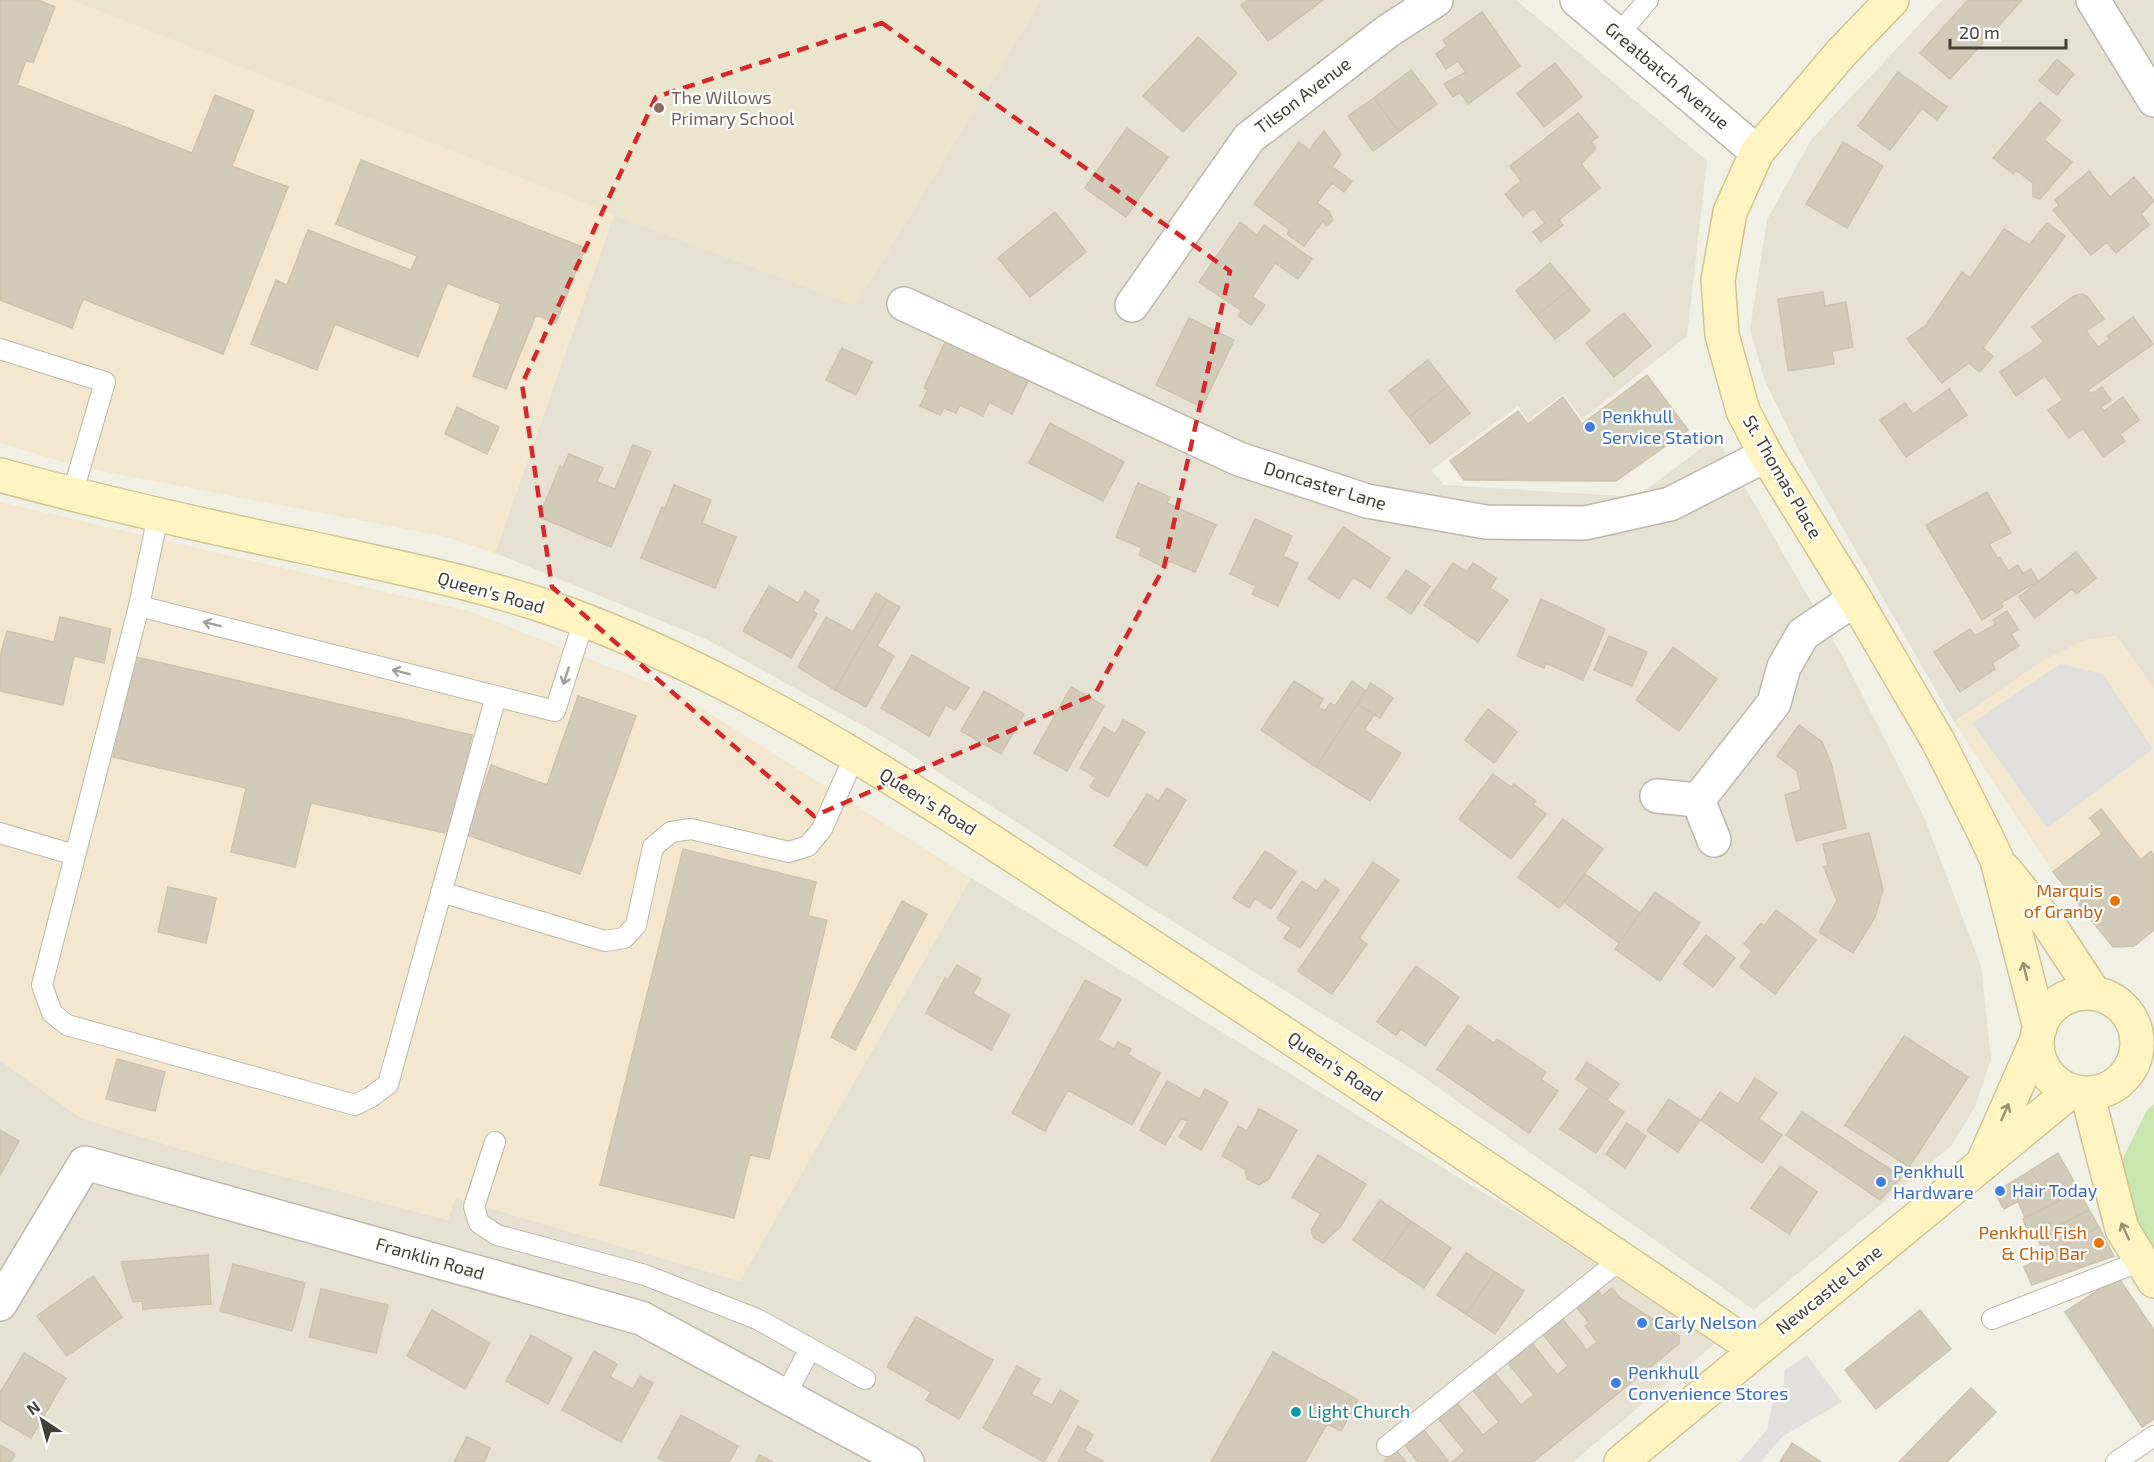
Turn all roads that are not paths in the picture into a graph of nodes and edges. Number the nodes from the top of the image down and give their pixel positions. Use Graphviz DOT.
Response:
graph roads {
  1 [pos="1436,0"];
  2 [pos="1577,0"];
  3 [pos="1648,0"];
  4 [pos="1892,0"];
  5 [pos="2093,0"];
  6 [pos="1618,35"];
  7 [pos="2154,100"];
  8 [pos="1757,152"];
  9 [pos="904,304"];
  10 [pos="1132,305"];
  11 [pos="0,349"];
  12 [pos="1766,455"];
  13 [pos="0,475"];
  14 [pos="72,495"];
  15 [pos="158,516"];
  16 [pos="1855,599"];
  17 [pos="139,606"];
  18 [pos="584,620"];
  19 [pos="496,696"];
  20 [pos="855,755"];
  21 [pos="1657,796"];
  22 [pos="1698,800"];
  23 [pos="0,833"];
  24 [pos="1714,840"];
  25 [pos="75,855"];
  26 [pos="1997,860"];
  27 [pos="441,892"];
  28 [pos="2094,993"];
  29 [pos="2139,1008"];
  30 [pos="2038,1034"];
  31 [pos="2142,1062"];
  32 [pos="2079,1092"];
  33 [pos="495,1142"];
  34 [pos="1982,1165"];
  35 [pos="1621,1259"];
  36 [pos="2148,1271"];
  37 [pos="0,1304"];
  38 [pos="1992,1319"];
  39 [pos="810,1349"];
  40 [pos="1755,1349"];
  41 [pos="865,1379"];
  42 [pos="785,1396"];
  43 [pos="2154,1436"];
  44 [pos="1387,1446"];
  45 [pos="907,1462"];
  46 [pos="1621,1462"];
  47 [pos="2116,1462"];
  1 -- 10 [label="street, Tilson Avenue"];
  2 -- 6 [label="street, Greatbatch Avenue"];
  3 -- 6 [label="lane"];
  4 -- 8 [label="street, St. Thomas Place"];
  5 -- 7 [label="street"];
  6 -- 8 [label="street, Greatbatch Avenue"];
  8 -- 12 [label="street, St. Thomas Place"];
  9 -- 12 [label="street, Doncaster Lane"];
  11 -- 14 [label="lane"];
  12 -- 16 [label="street, St. Thomas Place"];
  13 -- 14 [label="street, Queen's Road"];
  14 -- 15 [label="street, Queen's Road"];
  15 -- 17 [label="lane"];
  15 -- 18 [label="street, Queen's Road"];
  16 -- 22 [label="street"];
  16 -- 26 [label="street, St. Thomas Place"];
  19 -- 17 [label="lane, one-way"];
  17 -- 25 [label="lane"];
  18 -- 19 [label="lane, one-way"];
  18 -- 20 [label="street, Queen's Road"];
  19 -- 27 [label="lane"];
  20 -- 27 [label="lane"];
  20 -- 35 [label="street, Queen's Road"];
  21 -- 22 [label="street"];
  22 -- 24 [label="street"];
  23 -- 25 [label="lane"];
  25 -- 27 [label="lane"];
  26 -- 28 [label="street, St. Thomas Place"];
  30 -- 26 [label="street, St. Thomas Place, one-way"];
  28 -- 29 [label="street"];
  28 -- 30 [label="street"];
  29 -- 31 [label="street"];
  30 -- 32 [label="street"];
  34 -- 30 [label="street, Newcastle Lane, one-way"];
  31 -- 32 [label="street"];
  32 -- 34 [label="street, Newcastle Lane"];
  36 -- 32 [label="street, one-way"];
  33 -- 39 [label="lane"];
  34 -- 40 [label="street, Newcastle Lane"];
  35 -- 40 [label="street, Queen's Road"];
  35 -- 44 [label="lane"];
  36 -- 38 [label="lane"];
  37 -- 42 [label="street, Franklin Road"];
  39 -- 41 [label="lane"];
  39 -- 42 [label="lane"];
  40 -- 46 [label="street, Newcastle Lane"];
  42 -- 45 [label="street, Franklin Road"];
  43 -- 47 [label="lane"];
}
